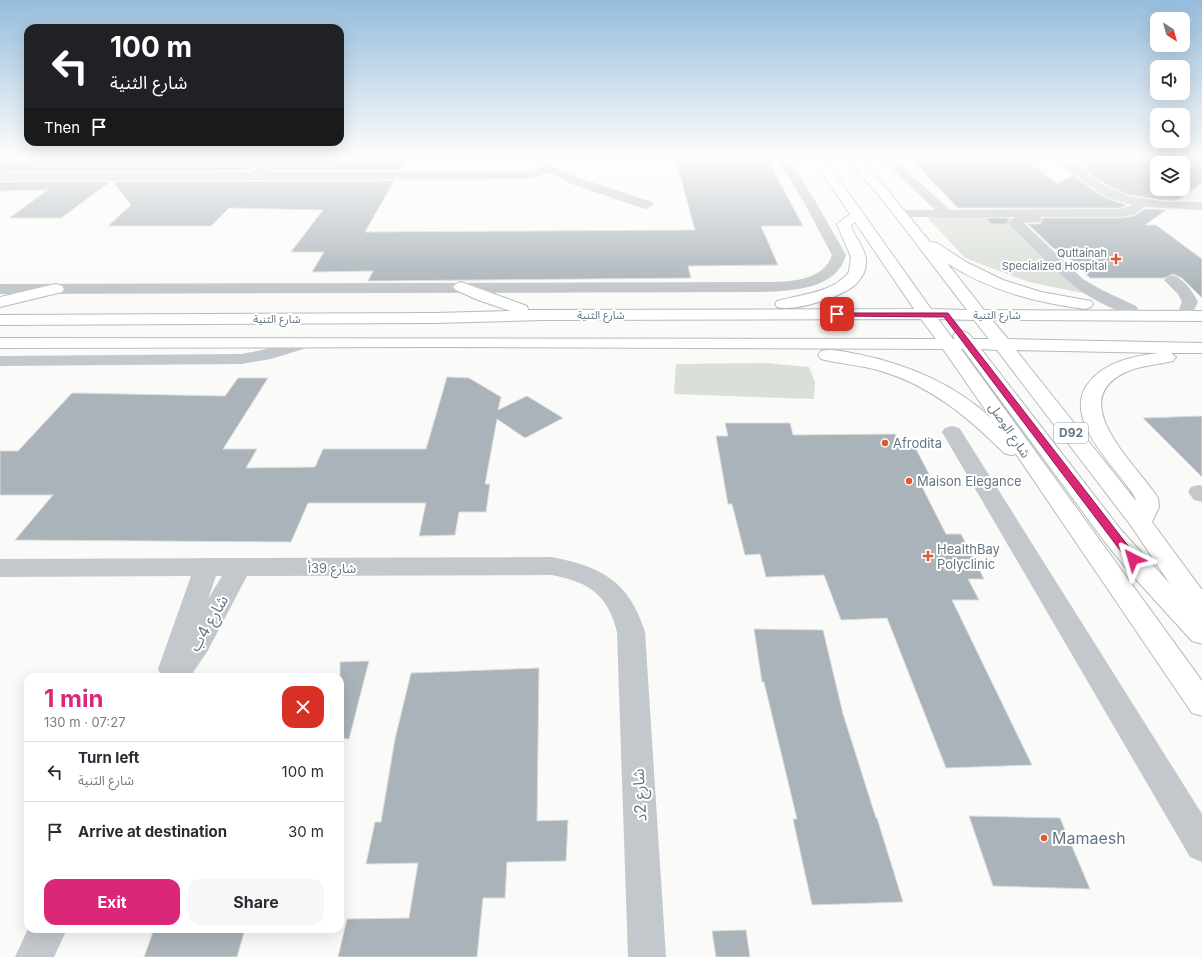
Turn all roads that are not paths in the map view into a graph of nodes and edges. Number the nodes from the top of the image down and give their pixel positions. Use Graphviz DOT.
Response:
graph roads {
  1 [pos="637,202"];
  2 [pos="808,202"];
  3 [pos="848,202"];
  4 [pos="858,202"];
  5 [pos="891,202"];
  6 [pos="934,202"];
  7 [pos="1139,202"];
  8 [pos="647,205"];
  9 [pos="1202,206"];
  10 [pos="901,214"];
  11 [pos="947,214"];
  12 [pos="857,215"];
  13 [pos="1084,220"];
  14 [pos="919,238"];
  15 [pos="905,261"];
  16 [pos="1172,280"];
  17 [pos="461,287"];
  18 [pos="0,289"];
  19 [pos="56,289"];
  20 [pos="0,302"];
  21 [pos="1130,309"];
  22 [pos="1194,309"];
  23 [pos="936,311"];
  24 [pos="721,314"];
  25 [pos="542,315"];
  26 [pos="978,315"];
  27 [pos="1202,316"];
  28 [pos="0,320"];
  29 [pos="1202,328"];
  30 [pos="989,329"];
  31 [pos="953,337"];
  32 [pos="307,342"];
  33 [pos="440,342"];
  34 [pos="0,343"];
  35 [pos="701,344"];
  36 [pos="1002,345"];
  37 [pos="1202,348"];
  38 [pos="1202,353"];
  39 [pos="0,361"];
  40 [pos="952,432"];
  41 [pos="1047,485"];
  42 [pos="1140,522"];
  43 [pos="0,568"];
  44 [pos="206,568"];
  45 [pos="239,568"];
  46 [pos="1202,610"];
  47 [pos="631,632"];
  48 [pos="1202,634"];
  49 [pos="171,673"];
  50 [pos="177,673"];
  51 [pos="1202,704"];
  52 [pos="1202,845"];
  53 [pos="46,933"];
  54 [pos="34,957"];
  55 [pos="647,957"];
  1 -- 8 [label="street"];
  2 -- 17 [label="street"];
  3 -- 12 [label="main road, شارع الوصل"];
  4 -- 15 [label="main road"];
  5 -- 10 [label="main road, D92"];
  6 -- 11 [label="street"];
  7 -- 9 [label="street"];
  7 -- 11 [label="street"];
  10 -- 11 [label="street"];
  10 -- 14 [label="main road, D92"];
  12 -- 23 [label="main road, شارع الوصل"];
  12 -- 24 [label="main road"];
  13 -- 21 [label="street"];
  14 -- 21 [label="main road"];
  14 -- 26 [label="main road, D92"];
  16 -- 22 [label="street"];
  17 -- 19 [label="street"];
  17 -- 25 [label="main road"];
  18 -- 19 [label="street"];
  19 -- 20 [label="main road"];
  21 -- 22 [label="main road"];
  23 -- 24 [label="main road, شارع الثنية"];
  23 -- 26 [label="main road, شارع الثنية"];
  23 -- 31 [label="main road, شارع الوصل"];
  24 -- 25 [label="main road, شارع الثنية"];
  25 -- 28 [label="main road, شارع الثنية"];
  26 -- 27 [label="main road, شارع الثنية"];
  26 -- 30 [label="main road, D92"];
  29 -- 30 [label="main road"];
  30 -- 31 [label="main road"];
  30 -- 36 [label="main road, D92"];
  31 -- 33 [label="main road"];
  31 -- 35 [label="main road, شارع الثنية"];
  31 -- 36 [label="main road, شارع الثنية"];
  31 -- 41 [label="main road, شارع الوصل"];
  31 -- 48 [label="main road"];
  32 -- 33 [label="main road, شارع الثنية"];
  32 -- 34 [label="main road, شارع الثنية"];
  32 -- 39 [label="street"];
  33 -- 35 [label="main road, شارع الثنية"];
  35 -- 41 [label="main road"];
  36 -- 37 [label="main road, شارع الثنية"];
  36 -- 42 [label="main road, D92"];
  38 -- 42 [label="main road"];
  40 -- 52 [label="street"];
  41 -- 51 [label="main road, شارع الوصل"];
  42 -- 46 [label="main road, D92"];
  43 -- 44 [label="street, شارع 39أ"];
  44 -- 45 [label="street, شارع 39أ"];
  44 -- 49 [label="street, شارع 4ب"];
  45 -- 47 [label="street, شارع 39أ"];
  45 -- 50 [label="street, شارع 4ب"];
  47 -- 55 [label="street, شارع 2د"];
  53 -- 54 [label="street"];
}
